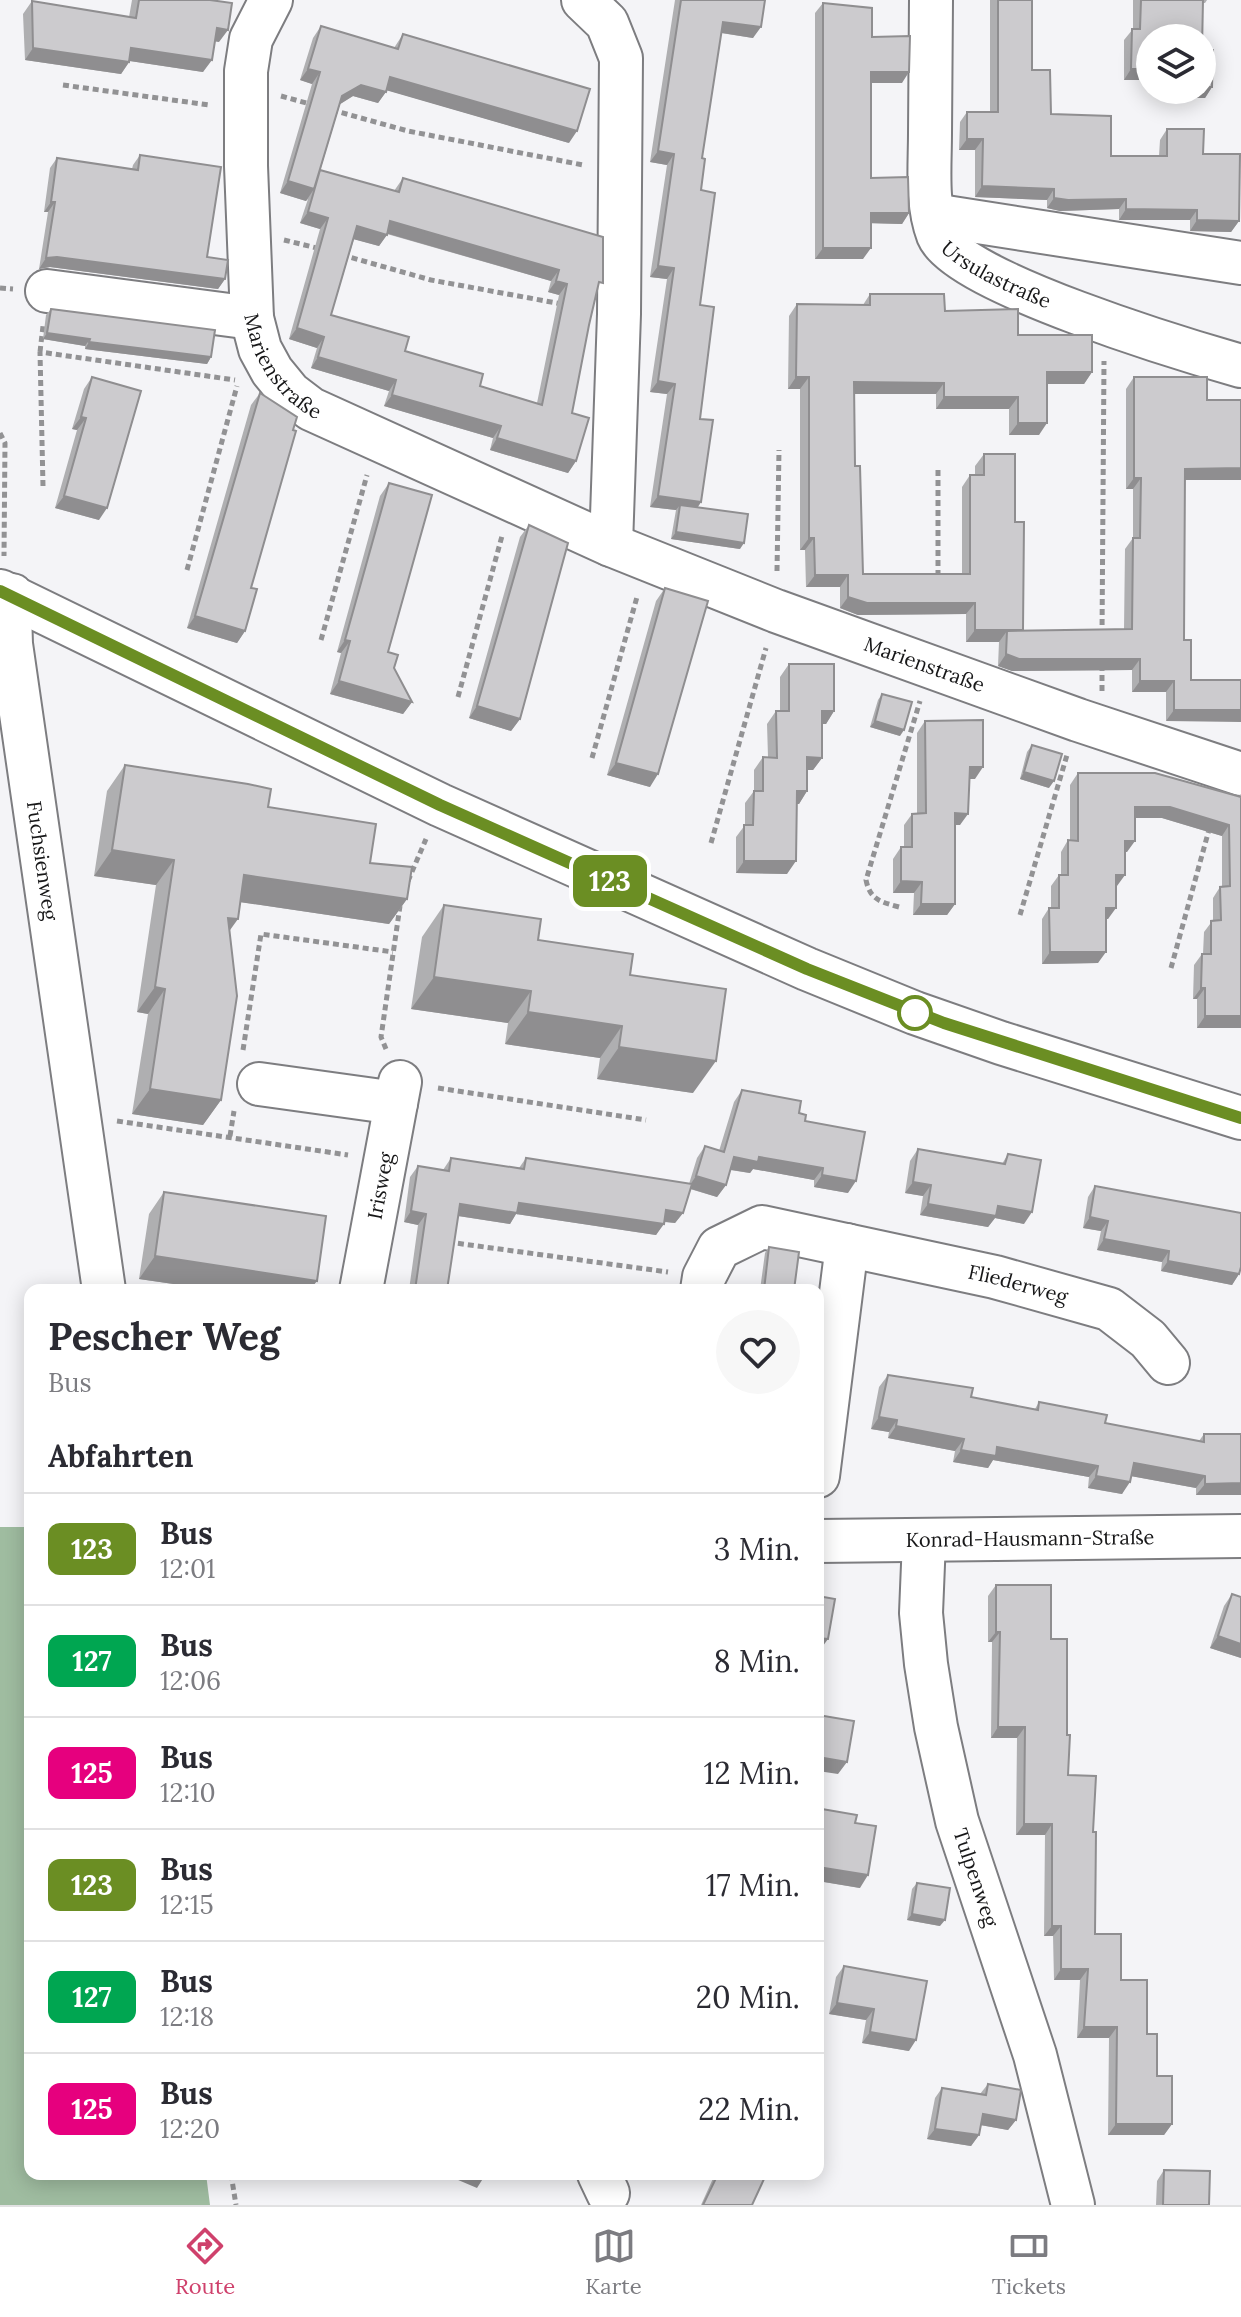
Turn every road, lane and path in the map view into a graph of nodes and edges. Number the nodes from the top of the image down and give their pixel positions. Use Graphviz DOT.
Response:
graph roads {
  1 [pos="271,0"];
  2 [pos="931,0"];
  3 [pos="587,1"];
  4 [pos="63,85"];
  5 [pos="246,99"];
  6 [pos="620,172"];
  7 [pos="933,215"];
  8 [pos="249,230"];
  9 [pos="324,250"];
  10 [pos="339,254"];
  11 [pos="1241,263"];
  12 [pos="47,291"];
  13 [pos="619,314"];
  14 [pos="252,318"];
  15 [pos="1110,325"];
  16 [pos="1241,366"];
  17 [pos="0,433"];
  18 [pos="377,439"];
  19 [pos="2,445"];
  20 [pos="779,450"];
  21 [pos="938,470"];
  22 [pos="43,486"];
  23 [pos="513,499"];
  24 [pos="629,551"];
  25 [pos="187,570"];
  26 [pos="938,578"];
  27 [pos="6,593"];
  28 [pos="776,611"];
  29 [pos="321,640"];
  30 [pos="930,666"];
  31 [pos="458,697"];
  32 [pos="1090,724"];
  33 [pos="592,758"];
  34 [pos="1233,772"];
  35 [pos="440,805"];
  36 [pos="711,843"];
  37 [pos="404,890"];
  38 [pos="401,898"];
  39 [pos="899,907"];
  40 [pos="1020,915"];
  41 [pos="393,952"];
  42 [pos="1171,968"];
  43 [pos="245,1082"];
  44 [pos="398,1093"];
  45 [pos="81,1116"];
  46 [pos="1241,1118"];
  47 [pos="646,1120"];
  48 [pos="230,1136"];
  49 [pos="385,1161"];
  50 [pos="446,1241"];
  51 [pos="847,1245"];
  52 [pos="103,1284"];
  53 [pos="362,1284"];
  54 [pos="703,1284"];
  55 [pos="1168,1363"];
  56 [pos="824,1428"];
  57 [pos="1241,1536"];
  58 [pos="924,1540"];
  59 [pos="824,1541"];
  60 [pos="232,2180"];
  61 [pos="236,2205"];
  62 [pos="1073,2205"];
  1 -- 5 [label="street, Marienstraße"];
  2 -- 7 [label="street, Ursulastraße"];
  3 -- 6 [label="street"];
  4 -- 5 [label="path"];
  5 -- 6 [label="path"];
  5 -- 8 [label="street, Marienstraße"];
  6 -- 13 [label="street"];
  7 -- 11 [label="street"];
  7 -- 15 [label="street, Ursulastraße"];
  8 -- 9 [label="path"];
  8 -- 14 [label="street, Marienstraße"];
  10 -- 13 [label="path"];
  12 -- 14 [label="street"];
  13 -- 24 [label="street"];
  14 -- 18 [label="street, Marienstraße"];
  15 -- 16 [label="street, Ursulastraße"];
  15 -- 32 [label="path"];
  17 -- 19 [label="path"];
  18 -- 23 [label="street, Marienstraße"];
  18 -- 29 [label="path"];
  19 -- 27 [label="path"];
  20 -- 28 [label="path"];
  21 -- 26 [label="path"];
  22 -- 25 [label="path"];
  23 -- 24 [label="street, Marienstraße"];
  23 -- 31 [label="path"];
  24 -- 28 [label="street, Marienstraße"];
  24 -- 33 [label="path"];
  27 -- 35 [label="street"];
  27 -- 45 [label="street, Fuchsienweg"];
  28 -- 30 [label="street, Marienstraße"];
  28 -- 36 [label="path"];
  30 -- 32 [label="street, Marienstraße"];
  30 -- 39 [label="path"];
  32 -- 34 [label="street, Marienstraße"];
  32 -- 40 [label="path"];
  34 -- 42 [label="path"];
  35 -- 37 [label="path"];
  35 -- 46 [label="street"];
  38 -- 41 [label="path"];
  41 -- 43 [label="path"];
  41 -- 44 [label="path"];
  43 -- 44 [label="street"];
  43 -- 48 [label="path"];
  44 -- 47 [label="path"];
  44 -- 49 [label="street, Irisweg"];
  45 -- 48 [label="path"];
  45 -- 52 [label="street, Fuchsienweg"];
  48 -- 49 [label="path"];
  49 -- 53 [label="street, Irisweg"];
  50 -- 54 [label="path"];
  51 -- 54 [label="street, Fliederweg"];
  51 -- 55 [label="street, Fliederweg"];
  51 -- 56 [label="street"];
  57 -- 58 [label="street, Konrad-Hausmann-Straße"];
  58 -- 59 [label="street, Konrad-Hausmann-Straße"];
  58 -- 62 [label="street, Tulpenweg"];
  60 -- 61 [label="path"];
}
